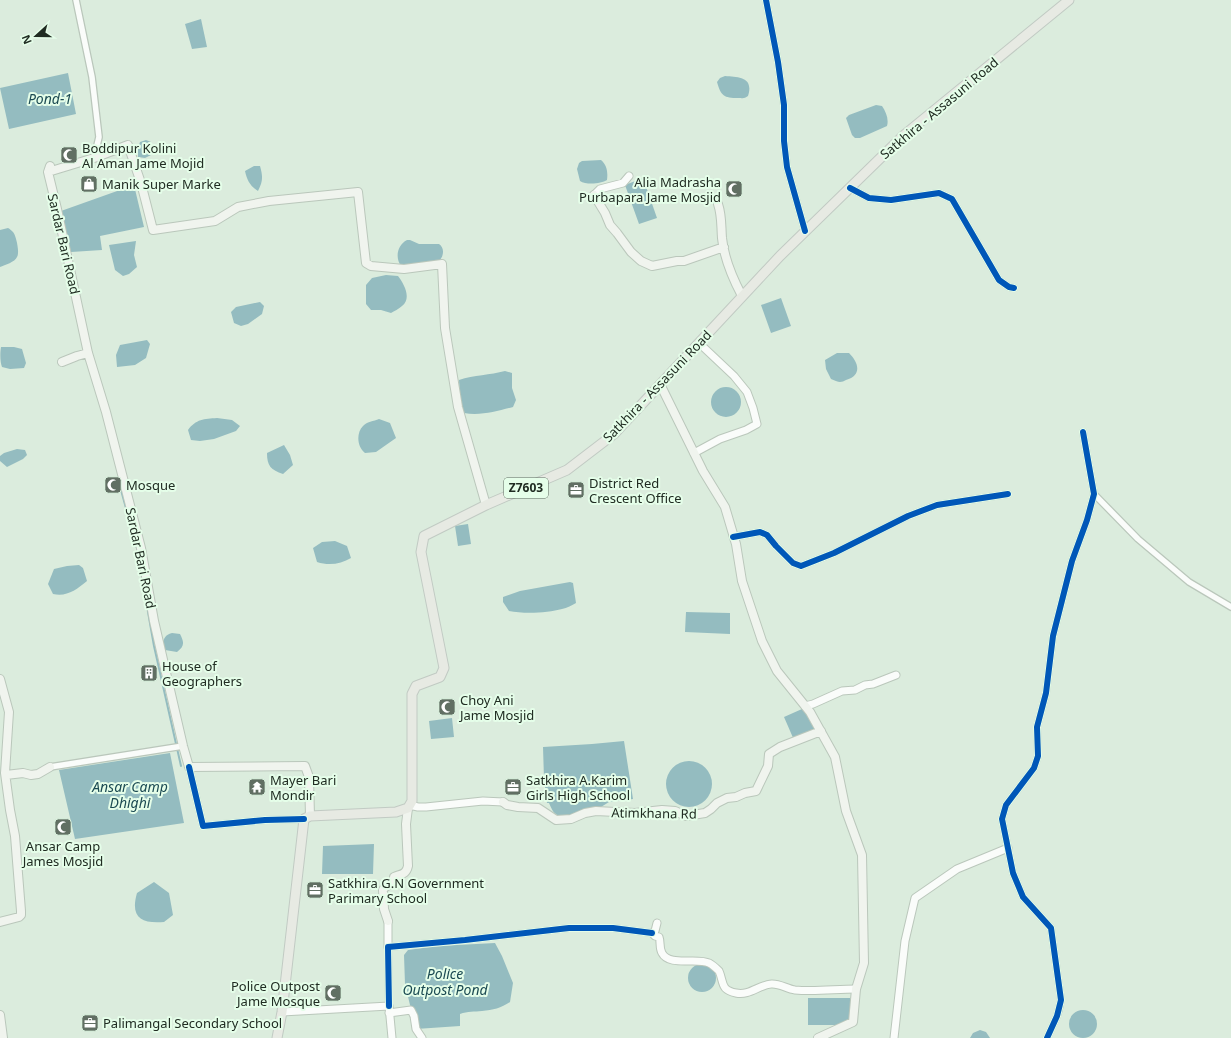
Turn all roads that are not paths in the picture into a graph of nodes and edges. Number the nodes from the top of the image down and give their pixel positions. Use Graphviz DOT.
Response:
graph roads {
  1 [pos="76,0"];
  2 [pos="766,0"];
  3 [pos="1070,0"];
  4 [pos="94,158"];
  5 [pos="629,176"];
  6 [pos="850,188"];
  7 [pos="594,195"];
  8 [pos="718,204"];
  9 [pos="805,231"];
  10 [pos="724,247"];
  11 [pos="1014,288"];
  12 [pos="742,296"];
  13 [pos="699,342"];
  14 [pos="88,352"];
  15 [pos="62,362"];
  16 [pos="660,384"];
  17 [pos="1083,432"];
  18 [pos="694,454"];
  19 [pos="1008,494"];
  20 [pos="1094,494"];
  21 [pos="486,505"];
  22 [pos="733,537"];
  23 [pos="1231,607"];
  24 [pos="896,675"];
  25 [pos="0,679"];
  26 [pos="805,706"];
  27 [pos="821,732"];
  28 [pos="183,746"];
  29 [pos="50,767"];
  30 [pos="189,767"];
  31 [pos="6,775"];
  32 [pos="503,802"];
  33 [pos="408,806"];
  34 [pos="307,817"];
  35 [pos="1008,848"];
  36 [pos="388,921"];
  37 [pos="0,922"];
  38 [pos="657,923"];
  39 [pos="652,934"];
  40 [pos="388,947"];
  41 [pos="856,989"];
  42 [pos="389,1010"];
  43 [pos="282,1012"];
  44 [pos="0,1015"];
  45 [pos="3,1038"];
  46 [pos="278,1038"];
  47 [pos="392,1038"];
  48 [pos="422,1038"];
  49 [pos="818,1038"];
  50 [pos="894,1038"];
  51 [pos="1047,1038"];
  1 -- 4 [label="street"];
  2 -- 9 [label="street"];
  3 -- 6 [label="main road, Satkhira - Assasuni Road / Z7603"];
  4 -- 14 [label="main road, Sardar Bari Road"];
  4 -- 21 [label="main road"];
  5 -- 7 [label="street"];
  6 -- 9 [label="main road, Satkhira - Assasuni Road / Z7603"];
  6 -- 11 [label="street"];
  7 -- 10 [label="main road"];
  8 -- 10 [label="main road"];
  9 -- 12 [label="main road, Satkhira - Assasuni Road / Z7603"];
  10 -- 12 [label="main road"];
  12 -- 13 [label="main road, Satkhira - Assasuni Road / Z7603"];
  13 -- 16 [label="main road, Satkhira - Assasuni Road / Z7603"];
  13 -- 18 [label="street"];
  14 -- 15 [label="main road"];
  14 -- 28 [label="main road, Sardar Bari Road"];
  16 -- 18 [label="main road"];
  16 -- 21 [label="main road, Satkhira - Assasuni Road / Z7603"];
  17 -- 20 [label="street"];
  18 -- 22 [label="main road"];
  19 -- 22 [label="street"];
  20 -- 23 [label="street"];
  20 -- 35 [label="street"];
  21 -- 33 [label="main road, Satkhira - Assasuni Road / Z7603"];
  22 -- 26 [label="main road"];
  24 -- 26 [label="street"];
  25 -- 31 [label="main road"];
  26 -- 27 [label="main road"];
  27 -- 32 [label="main road, Atimkhana Rd"];
  27 -- 41 [label="main road"];
  28 -- 29 [label="street"];
  28 -- 30 [label="main road, Sardar Bari Road"];
  29 -- 31 [label="main road"];
  30 -- 34 [label="street"];
  30 -- 34 [label="main road"];
  31 -- 37 [label="main road"];
  32 -- 33 [label="street, Atimkhana Rd"];
  33 -- 34 [label="main road"];
  33 -- 36 [label="main road"];
  34 -- 43 [label="main road"];
  35 -- 50 [label="street"];
  35 -- 51 [label="street"];
  36 -- 40 [label="street"];
  38 -- 39 [label="street"];
  39 -- 40 [label="street"];
  39 -- 41 [label="street"];
  40 -- 42 [label="street"];
  41 -- 49 [label="main road"];
  42 -- 43 [label="street"];
  42 -- 47 [label="street"];
  42 -- 48 [label="street"];
  43 -- 46 [label="main road"];
  44 -- 45 [label="main road"];
}
